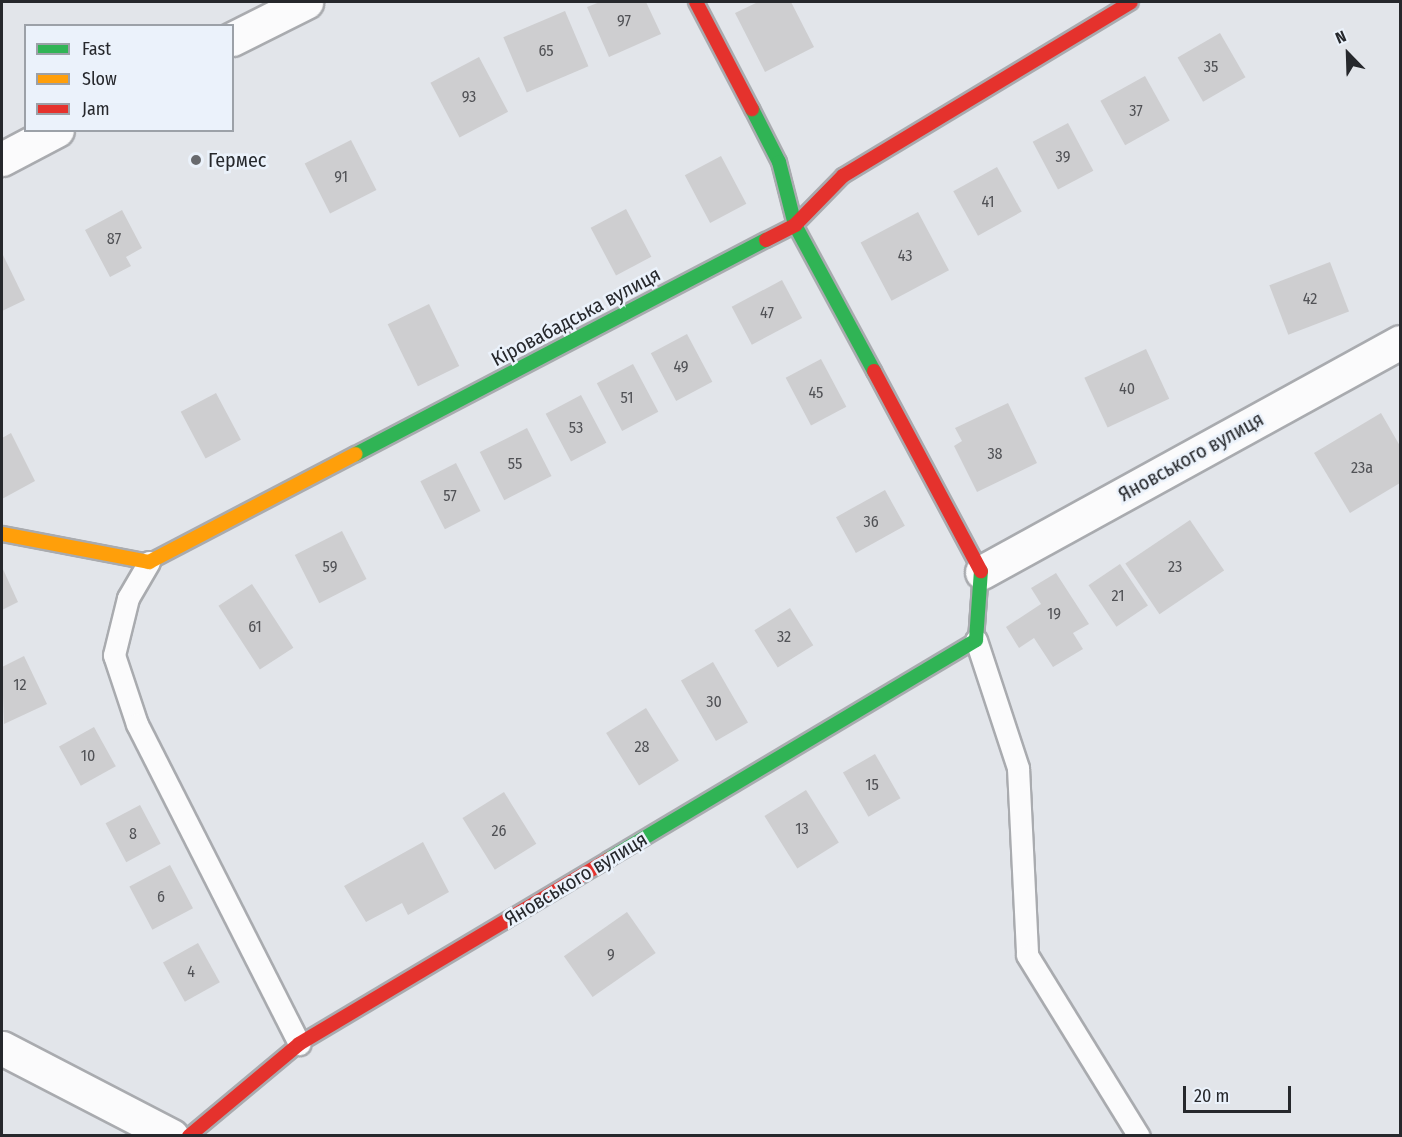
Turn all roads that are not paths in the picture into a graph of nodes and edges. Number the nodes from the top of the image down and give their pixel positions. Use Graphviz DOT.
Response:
graph roads {
  1 [pos="306,2"];
  2 [pos="696,2"];
  3 [pos="1131,2"];
  4 [pos="234,38"];
  5 [pos="53,132"];
  6 [pos="2,159"];
  7 [pos="795,225"];
  8 [pos="1401,342"];
  9 [pos="2,534"];
  10 [pos="149,562"];
  11 [pos="982,572"];
  12 [pos="976,640"];
  13 [pos="299,1044"];
  14 [pos="2,1048"];
  15 [pos="172,1136"];
  16 [pos="189,1136"];
  17 [pos="1139,1136"];
  1 -- 4 [label="street"];
  2 -- 7 [label="street"];
  3 -- 7 [label="street, Кіровабадська вулиця"];
  5 -- 6 [label="street"];
  7 -- 10 [label="street, Кіровабадська вулиця"];
  7 -- 11 [label="street"];
  8 -- 11 [label="street, Яновського вулиця"];
  9 -- 10 [label="street"];
  10 -- 13 [label="lane"];
  11 -- 12 [label="street"];
  12 -- 13 [label="street, Яновського вулиця"];
  12 -- 17 [label="lane"];
  13 -- 16 [label="street, Яновського вулиця"];
  14 -- 15 [label="street"];
}
